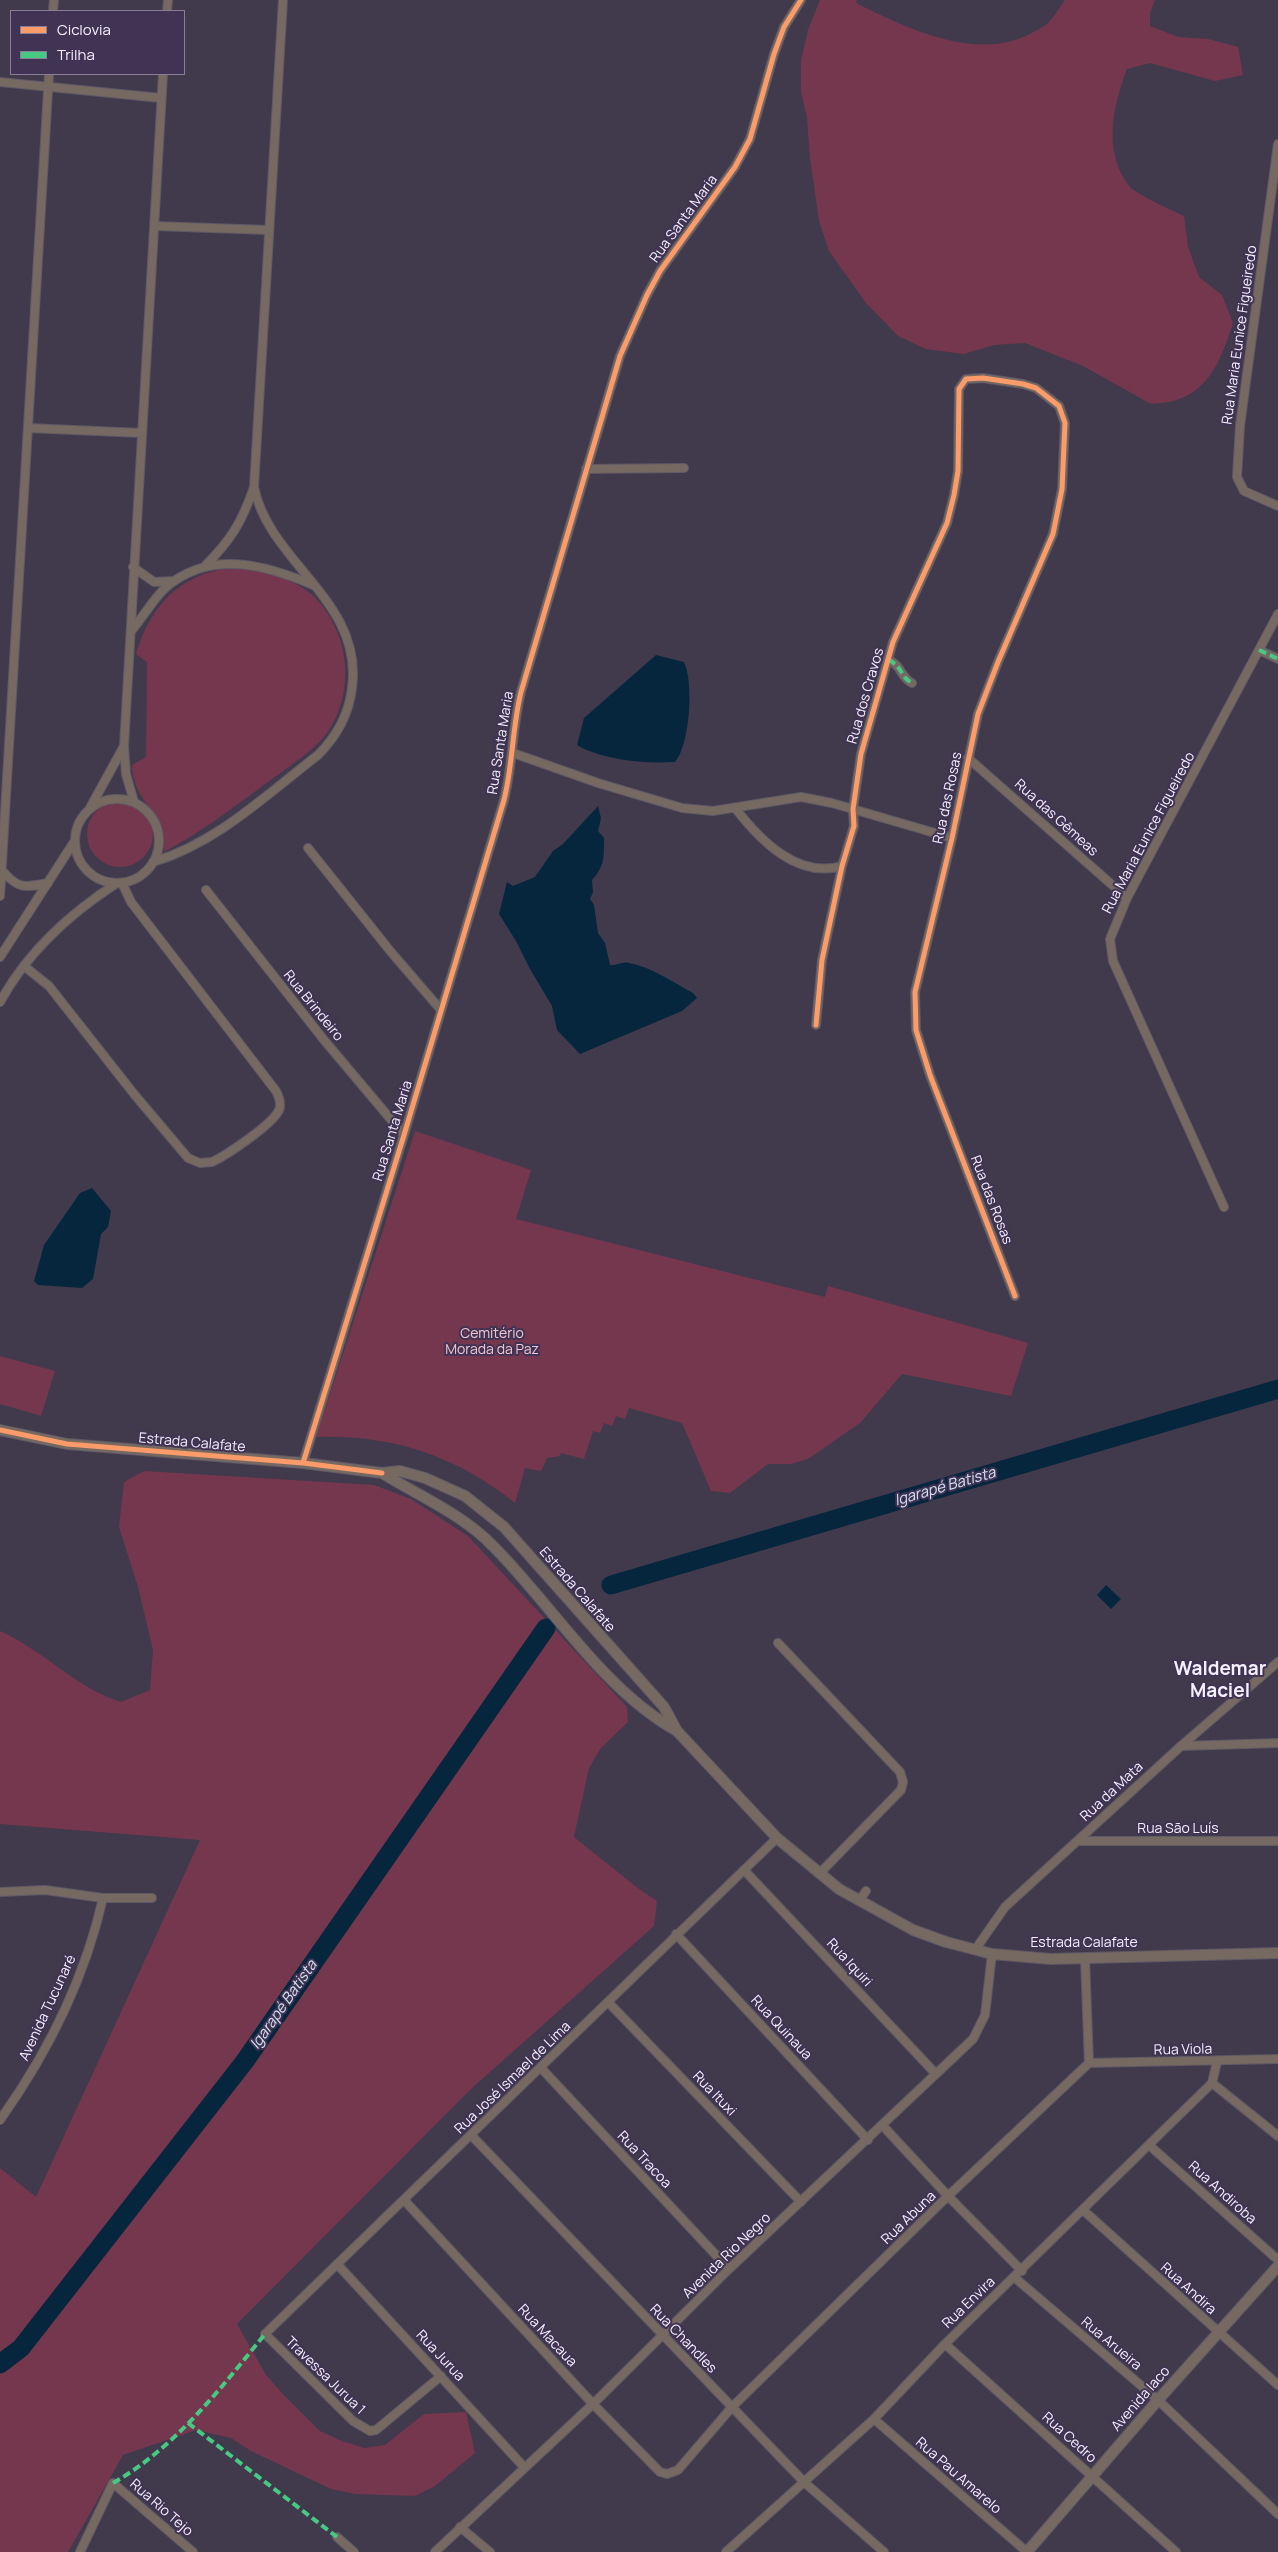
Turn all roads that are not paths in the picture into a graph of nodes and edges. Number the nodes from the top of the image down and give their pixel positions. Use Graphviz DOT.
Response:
graph roads {
  1 [pos="282,0"];
  2 [pos="801,0"];
  3 [pos="49,75"];
  4 [pos="163,75"];
  5 [pos="0,82"];
  6 [pos="48,88"];
  7 [pos="161,98"];
  8 [pos="1278,144"];
  9 [pos="155,226"];
  10 [pos="268,230"];
  11 [pos="962,382"];
  12 [pos="28,428"];
  13 [pos="142,432"];
  14 [pos="684,468"];
  15 [pos="586,469"];
  16 [pos="254,487"];
  17 [pos="1278,506"];
  18 [pos="205,566"];
  19 [pos="133,568"];
  20 [pos="174,581"];
  21 [pos="313,585"];
  22 [pos="1278,614"];
  23 [pos="132,630"];
  24 [pos="1259,650"];
  25 [pos="1278,659"];
  26 [pos="888,660"];
  27 [pos="912,682"];
  28 [pos="124,746"];
  29 [pos="513,753"];
  30 [pos="968,758"];
  31 [pos="134,802"];
  32 [pos="90,808"];
  33 [pos="735,808"];
  34 [pos="853,809"];
  35 [pos="952,838"];
  36 [pos="74,842"];
  37 [pos="308,848"];
  38 [pos="154,862"];
  39 [pos="842,866"];
  40 [pos="1,868"];
  41 [pos="48,882"];
  42 [pos="120,883"];
  43 [pos="206,890"];
  44 [pos="0,896"];
  45 [pos="1127,898"];
  46 [pos="0,958"];
  47 [pos="24,966"];
  48 [pos="0,1002"];
  49 [pos="441,1010"];
  50 [pos="816,1025"];
  51 [pos="404,1135"];
  52 [pos="1224,1207"];
  53 [pos="1015,1296"];
  54 [pos="0,1430"];
  55 [pos="303,1463"];
  56 [pos="382,1473"];
  57 [pos="778,1643"];
  58 [pos="1278,1662"];
  59 [pos="677,1731"];
  60 [pos="1278,1742"];
  61 [pos="1181,1746"];
  62 [pos="777,1838"];
  63 [pos="1078,1841"];
  64 [pos="1278,1841"];
  65 [pos="744,1870"];
  66 [pos="819,1874"];
  67 [pos="866,1890"];
  68 [pos="0,1892"];
  69 [pos="103,1898"];
  70 [pos="152,1898"];
  71 [pos="859,1901"];
  72 [pos="676,1934"];
  73 [pos="975,1950"];
  74 [pos="1278,1953"];
  75 [pos="992,1954"];
  76 [pos="1084,1959"];
  77 [pos="608,2002"];
  78 [pos="1278,2059"];
  79 [pos="1217,2062"];
  80 [pos="1089,2063"];
  81 [pos="541,2068"];
  82 [pos="936,2074"];
  83 [pos="1212,2083"];
  84 [pos="0,2120"];
  85 [pos="883,2126"];
  86 [pos="472,2136"];
  87 [pos="1278,2136"];
  88 [pos="868,2140"];
  89 [pos="1149,2145"];
  90 [pos="948,2196"];
  91 [pos="404,2200"];
  92 [pos="802,2202"];
  93 [pos="1083,2210"];
  94 [pos="1278,2260"];
  95 [pos="337,2264"];
  96 [pos="1278,2266"];
  97 [pos="729,2269"];
  98 [pos="1022,2271"];
  99 [pos="1014,2277"];
  100 [pos="1217,2332"];
  101 [pos="265,2334"];
  102 [pos="662,2336"];
  103 [pos="945,2344"];
  104 [pos="441,2376"];
  105 [pos="1278,2385"];
  106 [pos="1158,2400"];
  107 [pos="592,2404"];
  108 [pos="732,2408"];
  109 [pos="874,2419"];
  110 [pos="524,2467"];
  111 [pos="678,2470"];
  112 [pos="1093,2475"];
  113 [pos="804,2482"];
  114 [pos="1278,2514"];
  115 [pos="460,2527"];
  116 [pos="336,2537"];
  117 [pos="80,2552"];
  118 [pos="193,2552"];
  119 [pos="354,2552"];
  120 [pos="434,2552"];
  121 [pos="490,2552"];
  122 [pos="726,2552"];
  123 [pos="884,2552"];
  124 [pos="1027,2552"];
  125 [pos="1176,2552"];
  1 -- 10 [label="street"];
  2 -- 15 [label="street, Rua Santa Maria"];
  3 -- 6 [label="street"];
  4 -- 7 [label="street"];
  5 -- 6 [label="street"];
  6 -- 7 [label="street"];
  6 -- 12 [label="street"];
  7 -- 9 [label="street"];
  8 -- 17 [label="street, Rua Maria Eunice Figueiredo"];
  9 -- 10 [label="street"];
  9 -- 13 [label="street"];
  10 -- 16 [label="street"];
  11 -- 26 [label="street, Rua dos Cravos"];
  11 -- 30 [label="street, Rua das Rosas"];
  12 -- 13 [label="street"];
  12 -- 40 [label="street"];
  13 -- 19 [label="street"];
  14 -- 15 [label="street"];
  15 -- 29 [label="street, Rua Santa Maria"];
  16 -- 18 [label="street"];
  16 -- 21 [label="street"];
  18 -- 20 [label="street"];
  18 -- 21 [label="street"];
  19 -- 20 [label="street"];
  19 -- 23 [label="street"];
  20 -- 23 [label="street"];
  21 -- 38 [label="street"];
  22 -- 24 [label="street, Rua Maria Eunice Figueiredo"];
  23 -- 28 [label="street"];
  24 -- 25 [label="street"];
  24 -- 45 [label="street, Rua Maria Eunice Figueiredo"];
  26 -- 27 [label="street"];
  26 -- 34 [label="street, Rua dos Cravos"];
  28 -- 31 [label="street"];
  28 -- 32 [label="street"];
  29 -- 33 [label="street"];
  29 -- 49 [label="street, Rua Santa Maria"];
  30 -- 35 [label="street, Rua das Rosas"];
  30 -- 45 [label="street, Rua das Gêmeas"];
  31 -- 32 [label="street"];
  31 -- 38 [label="street"];
  32 -- 36 [label="street"];
  33 -- 34 [label="street"];
  33 -- 39 [label="street"];
  34 -- 35 [label="street"];
  34 -- 39 [label="street, Rua dos Cravos"];
  35 -- 53 [label="street, Rua das Rosas"];
  36 -- 41 [label="street"];
  36 -- 42 [label="street"];
  37 -- 49 [label="street"];
  38 -- 42 [label="street"];
  39 -- 50 [label="street, Rua dos Cravos"];
  40 -- 41 [label="street"];
  40 -- 44 [label="street"];
  41 -- 46 [label="street"];
  42 -- 47 [label="street"];
  42 -- 47 [label="street"];
  43 -- 51 [label="street, Rua Brindeiro"];
  45 -- 52 [label="street, Rua Maria Eunice Figueiredo"];
  47 -- 48 [label="street"];
  49 -- 51 [label="street, Rua Santa Maria"];
  51 -- 55 [label="street, Rua Santa Maria"];
  54 -- 55 [label="street, Estrada Calafate"];
  55 -- 56 [label="street, Estrada Calafate"];
  56 -- 59 [label="street, Estrada Calafate"];
  56 -- 59 [label="street, Estrada Calafate"];
  57 -- 66 [label="street"];
  58 -- 61 [label="street, Rua da Mata"];
  59 -- 62 [label="street, Estrada Calafate"];
  60 -- 61 [label="street"];
  61 -- 63 [label="street, Rua da Mata"];
  62 -- 65 [label="street, Rua José Ismael de Lima"];
  62 -- 66 [label="street, Estrada Calafate"];
  63 -- 64 [label="street, Rua São Luís"];
  63 -- 73 [label="street, Rua da Mata"];
  65 -- 72 [label="street, Rua José Ismael de Lima"];
  65 -- 82 [label="street, Rua Iquiri"];
  66 -- 71 [label="street, Estrada Calafate"];
  67 -- 71 [label="street"];
  68 -- 69 [label="street"];
  69 -- 70 [label="street"];
  69 -- 84 [label="street, Avenida Tucunaré"];
  71 -- 73 [label="street, Estrada Calafate"];
  72 -- 77 [label="street, Rua José Ismael de Lima"];
  72 -- 88 [label="street, Rua Quinaua"];
  73 -- 75 [label="street, Estrada Calafate"];
  74 -- 76 [label="street, Estrada Calafate"];
  75 -- 76 [label="street, Estrada Calafate"];
  75 -- 82 [label="street, Avenida Rio Negro"];
  76 -- 80 [label="street"];
  77 -- 81 [label="street, Rua José Ismael de Lima"];
  77 -- 92 [label="street, Rua Ituxi"];
  78 -- 79 [label="street, Rua Viola"];
  79 -- 80 [label="street, Rua Viola"];
  79 -- 83 [label="street"];
  80 -- 90 [label="street, Rua Abuna"];
  81 -- 86 [label="street, Rua José Ismael de Lima"];
  81 -- 97 [label="street, Rua Tracoa"];
  82 -- 85 [label="street, Avenida Rio Negro"];
  83 -- 87 [label="street"];
  83 -- 89 [label="street, Rua Envira"];
  85 -- 88 [label="street, Avenida Rio Negro"];
  85 -- 90 [label="street"];
  86 -- 91 [label="street, Rua José Ismael de Lima"];
  86 -- 102 [label="street, Rua Chandles"];
  88 -- 92 [label="street, Avenida Rio Negro"];
  89 -- 93 [label="street, Rua Envira"];
  89 -- 94 [label="street, Rua Andiroba"];
  90 -- 98 [label="street"];
  90 -- 108 [label="street, Rua Abuna"];
  91 -- 95 [label="street, Rua José Ismael de Lima"];
  91 -- 107 [label="street, Rua Macaua"];
  92 -- 97 [label="street, Avenida Rio Negro"];
  93 -- 98 [label="street, Rua Envira"];
  93 -- 100 [label="street, Rua Andira"];
  95 -- 101 [label="street, Rua José Ismael de Lima"];
  95 -- 104 [label="street, Rua Jurua"];
  96 -- 100 [label="street, Avenida Iaco"];
  97 -- 102 [label="street, Avenida Rio Negro"];
  98 -- 99 [label="street, Rua Envira"];
  99 -- 103 [label="street, Rua Envira"];
  99 -- 106 [label="street, Rua Arueira"];
  100 -- 105 [label="street, Rua Andira"];
  100 -- 106 [label="street, Avenida Iaco"];
  101 -- 104 [label="street, Travessa Jurua 1"];
  102 -- 107 [label="street, Avenida Rio Negro"];
  102 -- 108 [label="street, Rua Chandles"];
  103 -- 109 [label="street, Rua Envira"];
  103 -- 112 [label="street, Rua Cedro"];
  104 -- 110 [label="street, Rua Jurua"];
  106 -- 112 [label="street, Avenida Iaco"];
  106 -- 114 [label="street, Rua Arueira"];
  107 -- 110 [label="street, Avenida Rio Negro"];
  107 -- 111 [label="street, Rua Macaua"];
  108 -- 111 [label="street, Rua Abuna"];
  108 -- 113 [label="street, Rua Chandles"];
  109 -- 113 [label="street, Rua Envira"];
  109 -- 124 [label="street, Rua Pau Amarelo"];
  110 -- 115 [label="street, Avenida Rio Negro"];
  112 -- 124 [label="street, Avenida Iaco"];
  112 -- 125 [label="street, Rua Cedro"];
  113 -- 122 [label="street, Rua Envira"];
  113 -- 123 [label="street, Rua Chandles"];
  115 -- 120 [label="street, Avenida Rio Negro"];
  115 -- 121 [label="street"];
  116 -- 119 [label="street"];
  117 -- 118 [label="street, Rua Rio Tejo"];
}
